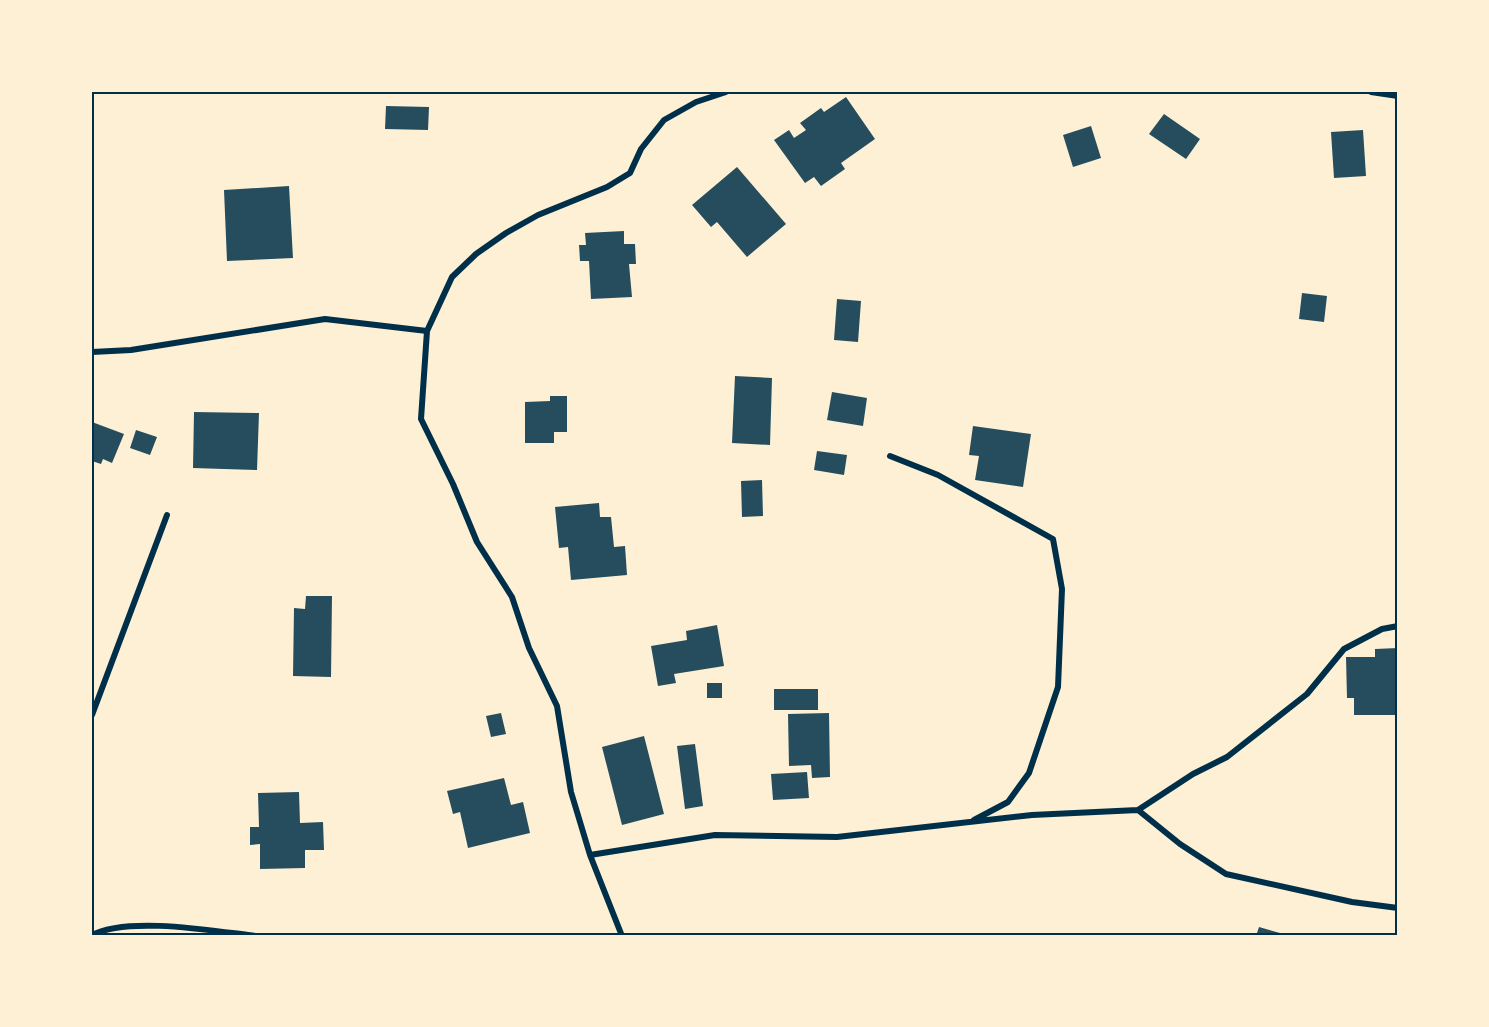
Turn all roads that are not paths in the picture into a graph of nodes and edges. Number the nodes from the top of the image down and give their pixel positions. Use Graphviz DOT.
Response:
graph roads {
  1 [pos="726,92"];
  2 [pos="1371,92"];
  3 [pos="1398,96"];
  4 [pos="427,331"];
  5 [pos="92,352"];
  6 [pos="891,456"];
  7 [pos="167,515"];
  8 [pos="1398,626"];
  9 [pos="92,715"];
  10 [pos="1138,810"];
  11 [pos="971,822"];
  12 [pos="590,855"];
  13 [pos="1398,908"];
  14 [pos="92,935"];
  15 [pos="256,936"];
  16 [pos="622,936"];
  1 -- 4 [label="street"];
  2 -- 3 [label="street"];
  4 -- 5 [label="street"];
  4 -- 12 [label="street"];
  6 -- 11 [label="street"];
  7 -- 9 [label="street"];
  8 -- 10 [label="street"];
  10 -- 11 [label="street"];
  10 -- 13 [label="street"];
  11 -- 12 [label="street"];
  12 -- 16 [label="street"];
  14 -- 15 [label="street"];
}
